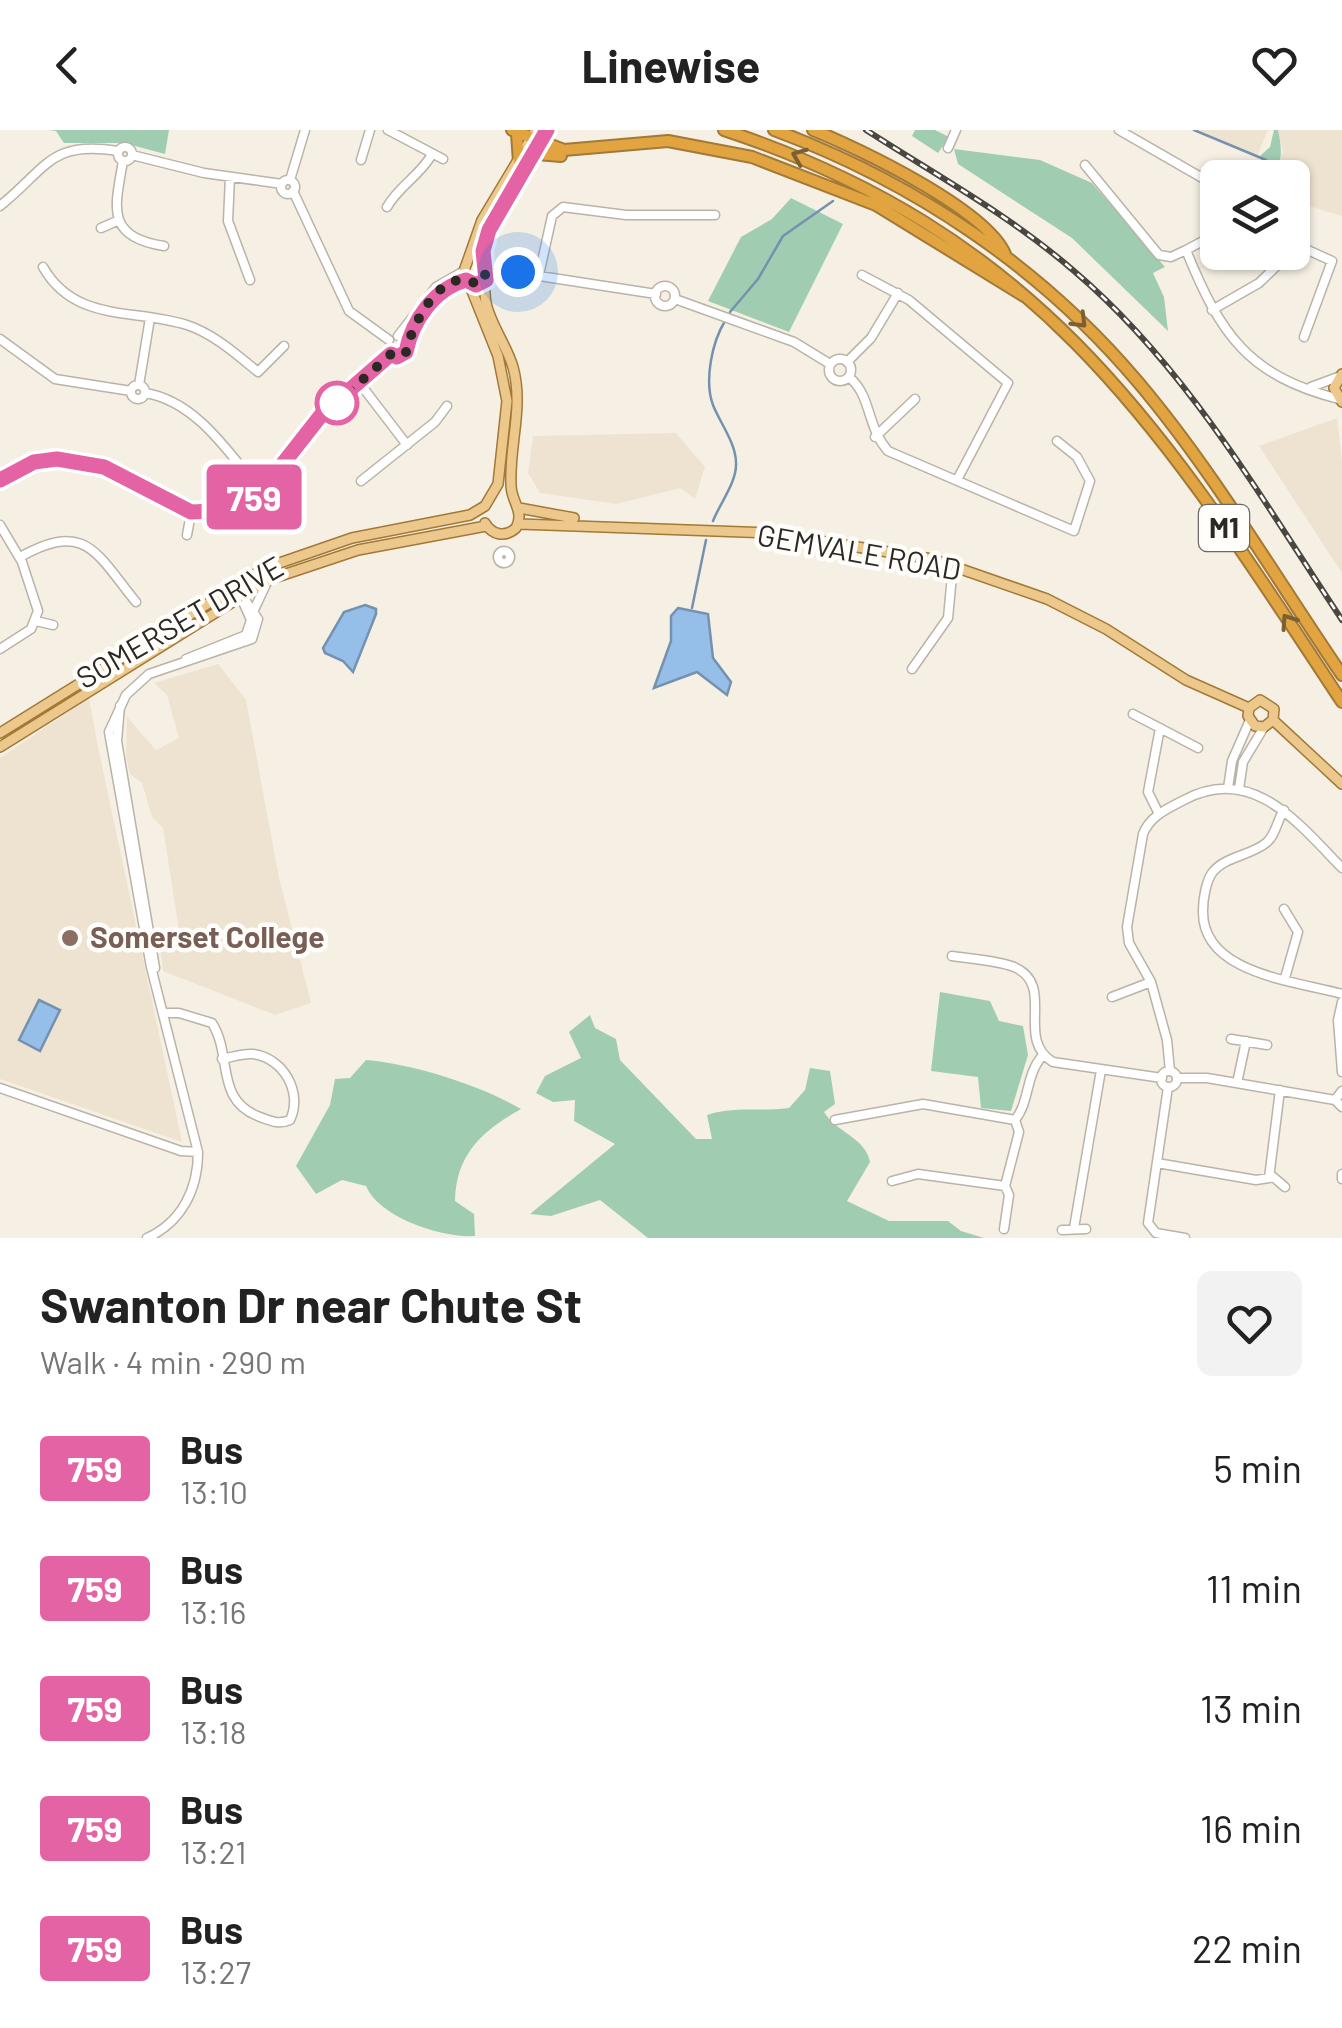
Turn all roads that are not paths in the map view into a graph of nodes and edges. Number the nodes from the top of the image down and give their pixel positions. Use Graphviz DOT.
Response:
graph roads {
  1 [pos="305,130"];
  2 [pos="370,130"];
  3 [pos="388,130"];
  4 [pos="547,130"];
  5 [pos="724,130"];
  6 [pos="774,130"];
  7 [pos="813,130"];
  8 [pos="956,130"];
  9 [pos="1119,130"];
  10 [pos="514,132"];
  11 [pos="536,142"];
  12 [pos="948,148"];
  13 [pos="125,156"];
  14 [pos="430,156"];
  15 [pos="443,159"];
  16 [pos="361,160"];
  17 [pos="519,162"];
  18 [pos="1086,166"];
  19 [pos="230,177"];
  20 [pos="1200,177"];
  21 [pos="286,182"];
  22 [pos="0,206"];
  23 [pos="387,206"];
  24 [pos="715,215"];
  25 [pos="118,221"];
  26 [pos="101,228"];
  27 [pos="1200,243"];
  28 [pos="164,246"];
  29 [pos="1186,250"];
  30 [pos="1310,251"];
  31 [pos="1342,257"];
  32 [pos="1006,258"];
  33 [pos="1332,261"];
  34 [pos="485,265"];
  35 [pos="43,267"];
  36 [pos="1272,270"];
  37 [pos="467,274"];
  38 [pos="539,274"];
  39 [pos="862,275"];
  40 [pos="250,280"];
  41 [pos="483,283"];
  42 [pos="898,293"];
  43 [pos="656,294"];
  44 [pos="1030,298"];
  45 [pos="675,300"];
  46 [pos="1212,310"];
  47 [pos="150,318"];
  48 [pos="1304,337"];
  49 [pos="393,338"];
  50 [pos="0,339"];
  51 [pos="407,342"];
  52 [pos="284,346"];
  53 [pos="391,354"];
  54 [pos="847,362"];
  55 [pos="830,364"];
  56 [pos="1341,375"];
  57 [pos="849,377"];
  58 [pos="361,385"];
  59 [pos="1301,387"];
  60 [pos="135,388"];
  61 [pos="915,399"];
  62 [pos="1340,400"];
  63 [pos="447,406"];
  64 [pos="875,437"];
  65 [pos="1057,441"];
  66 [pos="407,445"];
  67 [pos="250,478"];
  68 [pos="0,480"];
  69 [pos="956,480"];
  70 [pos="264,481"];
  71 [pos="361,481"];
  72 [pos="247,493"];
  73 [pos="488,503"];
  74 [pos="517,504"];
  75 [pos="191,512"];
  76 [pos="0,525"];
  77 [pos="616,526"];
  78 [pos="515,528"];
  79 [pos="490,529"];
  80 [pos="187,535"];
  81 [pos="20,556"];
  82 [pos="953,565"];
  83 [pos="268,580"];
  84 [pos="238,589"];
  85 [pos="136,602"];
  86 [pos="228,602"];
  87 [pos="252,615"];
  88 [pos="36,621"];
  89 [pos="54,625"];
  90 [pos="0,649"];
  91 [pos="912,669"];
  92 [pos="1342,674"];
  93 [pos="1342,702"];
  94 [pos="1250,708"];
  95 [pos="1133,714"];
  96 [pos="1250,720"];
  97 [pos="1268,724"];
  98 [pos="1160,728"];
  99 [pos="0,733"];
  100 [pos="0,748"];
  101 [pos="1198,748"];
  102 [pos="1342,784"];
  103 [pos="1228,788"];
  104 [pos="1240,789"];
  105 [pos="1284,810"];
  106 [pos="1159,814"];
  107 [pos="1342,868"];
  108 [pos="1284,909"];
  109 [pos="952,956"];
  110 [pos="1285,978"];
  111 [pos="1152,982"];
  112 [pos="1342,994"];
  113 [pos="1112,998"];
  114 [pos="1342,1002"];
  115 [pos="162,1013"];
  116 [pos="1231,1039"];
  117 [pos="1246,1042"];
  118 [pos="1267,1045"];
  119 [pos="1043,1056"];
  120 [pos="222,1059"];
  121 [pos="1100,1070"];
  122 [pos="1342,1072"];
  123 [pos="1174,1074"];
  124 [pos="1162,1078"];
  125 [pos="1237,1083"];
  126 [pos="1168,1087"];
  127 [pos="0,1088"];
  128 [pos="1280,1090"];
  129 [pos="1342,1091"];
  130 [pos="1339,1103"];
  131 [pos="835,1120"];
  132 [pos="1015,1120"];
  133 [pos="198,1152"];
  134 [pos="1157,1164"];
  135 [pos="1272,1176"];
  136 [pos="892,1181"];
  137 [pos="1005,1186"];
  138 [pos="1285,1187"];
  139 [pos="1149,1227"];
  140 [pos="1074,1228"];
  141 [pos="1004,1229"];
  142 [pos="1086,1229"];
  143 [pos="1062,1230"];
  144 [pos="1142,1235"];
  145 [pos="147,1238"];
  146 [pos="1185,1238"];
  1 -- 21 [label="street"];
  2 -- 16 [label="street"];
  3 -- 14 [label="street"];
  4 -- 11 [label="main road"];
  44 -- 5 [label="highway, M1, one-way"];
  6 -- 32 [label="highway, M1"];
  7 -- 32 [label="highway"];
  8 -- 12 [label="street"];
  9 -- 20 [label="street"];
  10 -- 11 [label="highway"];
  10 -- 17 [label="highway"];
  11 -- 17 [label="main road"];
  11 -- 34 [label="main road"];
  11 -- 44 [label="highway"];
  13 -- 19 [label="street"];
  13 -- 22 [label="street"];
  13 -- 25 [label="street"];
  14 -- 15 [label="street"];
  14 -- 23 [label="street"];
  17 -- 37 [label="main road"];
  18 -- 29 [label="street"];
  19 -- 21 [label="street"];
  19 -- 40 [label="street"];
  21 -- 49 [label="street"];
  24 -- 38 [label="street"];
  25 -- 26 [label="street"];
  25 -- 28 [label="street"];
  27 -- 29 [label="street"];
  29 -- 46 [label="street"];
  30 -- 33 [label="street"];
  31 -- 33 [label="street"];
  32 -- 92 [label="highway, M1, one-way"];
  33 -- 48 [label="street"];
  34 -- 37 [label="main road"];
  34 -- 38 [label="street"];
  34 -- 41 [label="main road"];
  35 -- 47 [label="street"];
  36 -- 46 [label="street"];
  37 -- 41 [label="main road"];
  37 -- 49 [label="street"];
  37 -- 51 [label="street"];
  37 -- 73 [label="main road"];
  38 -- 43 [label="street"];
  39 -- 42 [label="street"];
  41 -- 74 [label="main road"];
  42 -- 54 [label="street"];
  42 -- 69 [label="street"];
  43 -- 45 [label="street"];
  43 -- 45 [label="street"];
  93 -- 44 [label="highway, M1, one-way"];
  45 -- 55 [label="street"];
  46 -- 59 [label="street"];
  47 -- 52 [label="street"];
  47 -- 60 [label="street"];
  49 -- 51 [label="street"];
  49 -- 53 [label="street"];
  50 -- 60 [label="street"];
  51 -- 53 [label="street"];
  53 -- 58 [label="street"];
  54 -- 55 [label="street"];
  54 -- 57 [label="street"];
  55 -- 57 [label="street"];
  56 -- 59 [label="street"];
  56 -- 62 [label="main road"];
  57 -- 64 [label="street"];
  58 -- 66 [label="street"];
  58 -- 70 [label="street"];
  59 -- 62 [label="street"];
  60 -- 67 [label="street"];
  61 -- 64 [label="street"];
  63 -- 66 [label="street"];
  64 -- 69 [label="street"];
  65 -- 69 [label="street"];
  66 -- 71 [label="street"];
  67 -- 70 [label="street"];
  67 -- 72 [label="street"];
  68 -- 75 [label="street"];
  70 -- 72 [label="street"];
  72 -- 75 [label="street"];
  73 -- 74 [label="main road, SOMERSET DRIVE"];
  73 -- 79 [label="main road"];
  73 -- 84 [label="main road, SOMERSET DRIVE"];
  74 -- 77 [label="main road, GEMVALE ROAD"];
  74 -- 78 [label="main road"];
  75 -- 80 [label="street"];
  76 -- 81 [label="street"];
  77 -- 78 [label="main road, GEMVALE ROAD"];
  77 -- 82 [label="main road, GEMVALE ROAD"];
  78 -- 79 [label="main road, SOMERSET DRIVE"];
  78 -- 79 [label="street"];
  79 -- 83 [label="main road, SOMERSET DRIVE"];
  81 -- 85 [label="street"];
  81 -- 88 [label="street"];
  82 -- 91 [label="street"];
  82 -- 94 [label="main road, GEMVALE ROAD"];
  83 -- 84 [label="main road, SOMERSET DRIVE"];
  83 -- 87 [label="street"];
  84 -- 86 [label="main road, SOMERSET DRIVE"];
  84 -- 87 [label="street"];
  84 -- 99 [label="main road, SOMERSET DRIVE"];
  86 -- 87 [label="street"];
  86 -- 100 [label="main road, SOMERSET DRIVE"];
  87 -- 115 [label="street"];
  88 -- 89 [label="street"];
  88 -- 90 [label="street"];
  94 -- 96 [label="main road"];
  94 -- 97 [label="main road"];
  95 -- 98 [label="street"];
  96 -- 97 [label="main road"];
  96 -- 103 [label="street"];
  97 -- 102 [label="main road"];
  97 -- 104 [label="street"];
  98 -- 101 [label="street"];
  98 -- 106 [label="street"];
  103 -- 104 [label="street"];
  103 -- 106 [label="street"];
  104 -- 105 [label="street"];
  105 -- 107 [label="street"];
  105 -- 110 [label="street"];
  106 -- 111 [label="street"];
  108 -- 110 [label="street"];
  109 -- 119 [label="street"];
  110 -- 112 [label="street"];
  111 -- 113 [label="street"];
  111 -- 123 [label="street"];
  114 -- 122 [label="street"];
  115 -- 120 [label="street"];
  115 -- 133 [label="street"];
  116 -- 117 [label="street"];
  117 -- 118 [label="street"];
  117 -- 125 [label="street"];
  119 -- 121 [label="street"];
  119 -- 132 [label="street"];
  120 -- 120 [label="street"];
  121 -- 124 [label="street"];
  121 -- 140 [label="street"];
  123 -- 124 [label="street"];
  123 -- 125 [label="street"];
  123 -- 126 [label="street"];
  124 -- 126 [label="street"];
  125 -- 128 [label="street"];
  126 -- 134 [label="street"];
  127 -- 133 [label="street"];
  128 -- 130 [label="street"];
  128 -- 135 [label="street"];
  129 -- 130 [label="street"];
  131 -- 132 [label="street"];
  132 -- 137 [label="street"];
  133 -- 145 [label="street"];
  134 -- 135 [label="street"];
  134 -- 139 [label="street"];
  135 -- 138 [label="street"];
  136 -- 137 [label="street"];
  137 -- 141 [label="street"];
  139 -- 144 [label="street"];
  139 -- 146 [label="street"];
  140 -- 142 [label="street"];
  140 -- 143 [label="street"];
}
